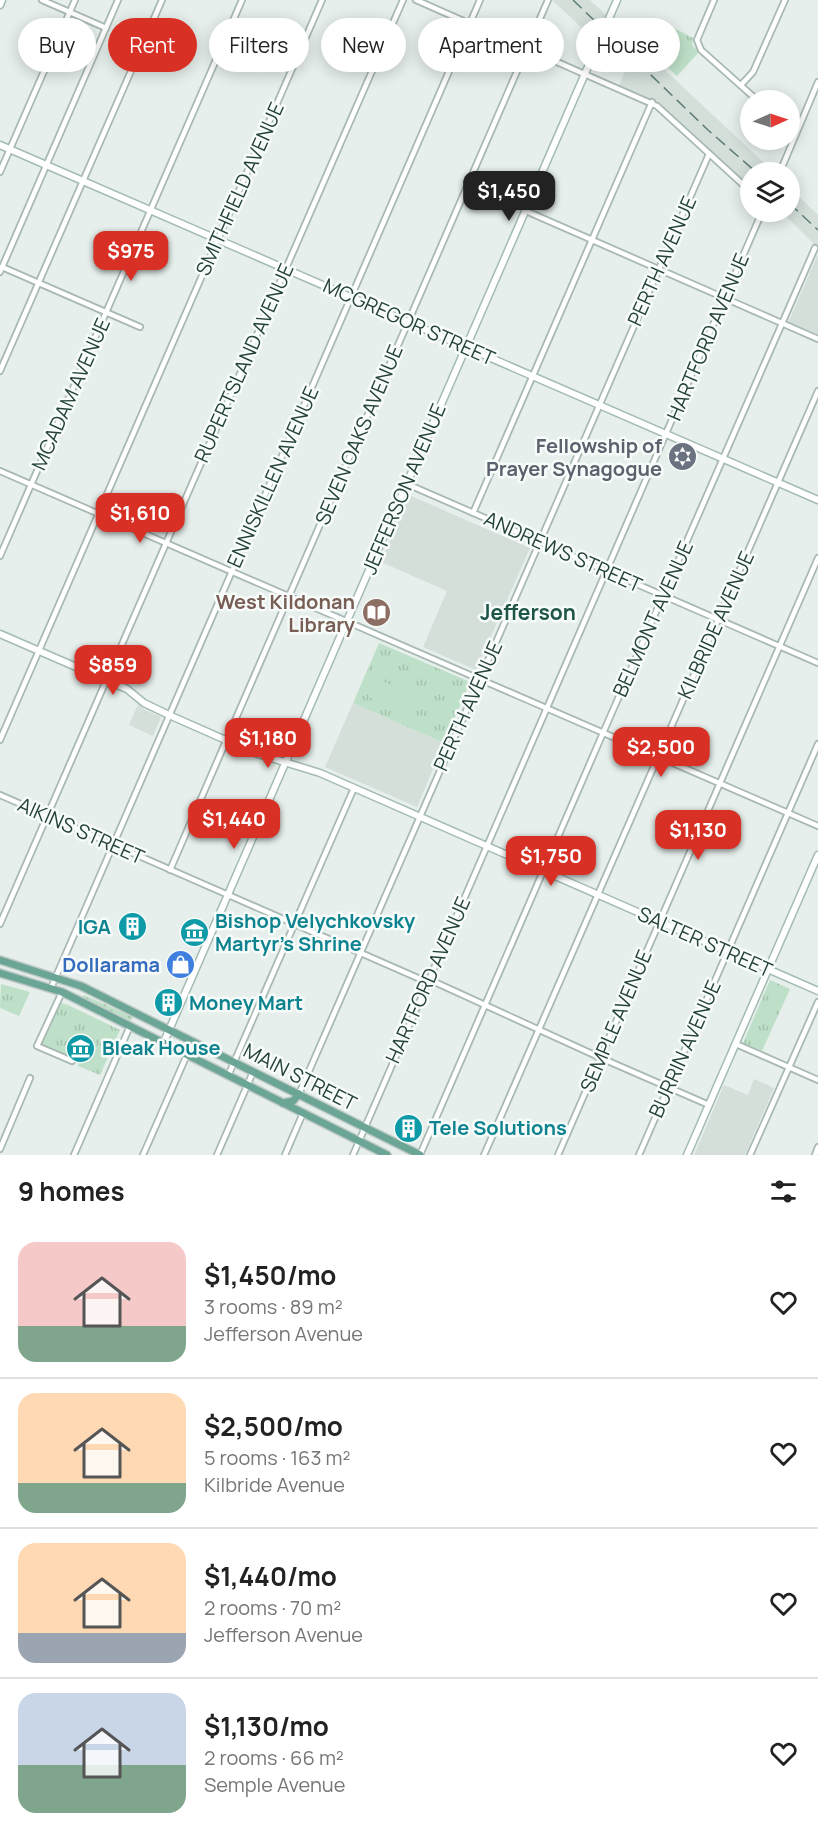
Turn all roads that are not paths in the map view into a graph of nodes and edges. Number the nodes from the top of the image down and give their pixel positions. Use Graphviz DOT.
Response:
graph roads {
  1 [pos="2,0"];
  2 [pos="42,0"];
  3 [pos="75,0"];
  4 [pos="118,0"];
  5 [pos="162,0"];
  6 [pos="242,0"];
  7 [pos="322,0"];
  8 [pos="402,0"];
  9 [pos="416,0"];
  10 [pos="480,0"];
  11 [pos="548,0"];
  12 [pos="617,0"];
  13 [pos="714,0"];
  14 [pos="785,0"];
  15 [pos="0,5"];
  16 [pos="70,12"];
  17 [pos="458,18"];
  18 [pos="472,18"];
  19 [pos="540,18"];
  20 [pos="106,28"];
  21 [pos="564,64"];
  22 [pos="449,72"];
  23 [pos="517,72"];
  24 [pos="585,73"];
  25 [pos="818,82"];
  26 [pos="741,85"];
  27 [pos="746,90"];
  28 [pos="652,102"];
  29 [pos="0,145"];
  30 [pos="10,149"];
  31 [pos="709,154"];
  32 [pos="783,162"];
  33 [pos="46,165"];
  34 [pos="0,172"];
  35 [pos="83,181"];
  36 [pos="740,182"];
  37 [pos="151,210"];
  38 [pos="526,211"];
  39 [pos="758,222"];
  40 [pos="218,239"];
  41 [pos="592,239"];
  42 [pos="815,248"];
  43 [pos="285,268"];
  44 [pos="659,269"];
  45 [pos="1,270"];
  46 [pos="38,283"];
  47 [pos="351,297"];
  48 [pos="725,298"];
  49 [pos="106,312"];
  50 [pos="408,322"];
  51 [pos="782,322"];
  52 [pos="140,327"];
  53 [pos="818,339"];
  54 [pos="466,348"];
  55 [pos="0,371"];
  56 [pos="533,376"];
  57 [pos="818,391"];
  58 [pos="600,405"];
  59 [pos="666,434"];
  60 [pos="723,458"];
  61 [pos="0,471"];
  62 [pos="778,483"];
  63 [pos="31,484"];
  64 [pos="407,484"];
  65 [pos="818,500"];
  66 [pos="98,513"];
  67 [pos="473,513"];
  68 [pos="540,542"];
  69 [pos="165,543"];
  70 [pos="0,556"];
  71 [pos="818,558"];
  72 [pos="232,571"];
  73 [pos="606,571"];
  74 [pos="289,596"];
  75 [pos="663,596"];
  76 [pos="718,620"];
  77 [pos="347,621"];
  78 [pos="0,634"];
  79 [pos="779,646"];
  80 [pos="39,650"];
  81 [pos="818,663"];
  82 [pos="106,679"];
  83 [pos="480,679"];
  84 [pos="547,708"];
  85 [pos="169,715"];
  86 [pos="603,733"];
  87 [pos="0,740"];
  88 [pos="226,740"];
  89 [pos="818,744"];
  90 [pos="658,757"];
  91 [pos="287,762"];
  92 [pos="720,784"];
  93 [pos="354,788"];
  94 [pos="0,795"];
  95 [pos="788,813"];
  96 [pos="47,816"];
  97 [pos="420,817"];
  98 [pos="818,826"];
  99 [pos="113,845"];
  100 [pos="486,846"];
  101 [pos="818,855"];
  102 [pos="170,870"];
  103 [pos="544,871"];
  104 [pos="228,895"];
  105 [pos="598,895"];
  106 [pos="659,921"];
  107 [pos="0,924"];
  108 [pos="294,925"];
  109 [pos="728,951"];
  110 [pos="360,953"];
  111 [pos="3,961"];
  112 [pos="768,969"];
  113 [pos="0,974"];
  114 [pos="56,978"];
  115 [pos="428,981"];
  116 [pos="51,988"];
  117 [pos="92,991"];
  118 [pos="818,991"];
  119 [pos="62,992"];
  120 [pos="78,1000"];
  121 [pos="818,1002"];
  122 [pos="484,1004"];
  123 [pos="130,1026"];
  124 [pos="169,1029"];
  125 [pos="539,1030"];
  126 [pos="193,1041"];
  127 [pos="164,1044"];
  128 [pos="736,1044"];
  129 [pos="186,1055"];
  130 [pos="600,1058"];
  131 [pos="72,1061"];
  132 [pos="234,1062"];
  133 [pos="789,1068"];
  134 [pos="253,1072"];
  135 [pos="228,1076"];
  136 [pos="30,1078"];
  137 [pos="818,1080"];
  138 [pos="247,1085"];
  139 [pos="669,1087"];
  140 [pos="299,1094"];
  141 [pos="283,1103"];
  142 [pos="320,1105"];
  143 [pos="709,1105"];
  144 [pos="303,1113"];
  145 [pos="364,1127"];
  146 [pos="359,1141"];
  147 [pos="818,1147"];
  148 [pos="0,1149"];
  149 [pos="74,1155"];
  150 [pos="143,1155"];
  151 [pos="217,1155"];
  152 [pos="285,1155"];
  153 [pos="353,1155"];
  154 [pos="387,1155"];
  155 [pos="420,1155"];
  156 [pos="484,1155"];
  157 [pos="558,1155"];
  158 [pos="639,1155"];
  159 [pos="687,1155"];
  160 [pos="750,1155"];
  161 [pos="815,1155"];
  1 -- 15 [label="main road"];
  2 -- 16 [label="street"];
  3 -- 16 [label="street"];
  4 -- 20 [label="street"];
  5 -- 35 [label="street"];
  6 -- 37 [label="street, MCADAM AVENUE"];
  7 -- 40 [label="street, SMITHFIELD AVENUE"];
  8 -- 43 [label="street, RUPERTSLAND AVENUE"];
  9 -- 17 [label="street"];
  10 -- 18 [label="street, ENNISKILLEN AVENUE"];
  11 -- 19 [label="street, SEVEN OAKS AVENUE"];
  12 -- 24 [label="main road, JEFFERSON AVENUE"];
  13 -- 26 [label="street"];
  14 -- 26 [label="street"];
  16 -- 20 [label="street"];
  16 -- 30 [label="street"];
  20 -- 33 [label="street"];
  21 -- 24 [label="street"];
  22 -- 47 [label="street, ENNISKILLEN AVENUE"];
  23 -- 50 [label="street, SEVEN OAKS AVENUE"];
  24 -- 28 [label="street"];
  24 -- 38 [label="main road, JEFFERSON AVENUE"];
  25 -- 32 [label="street"];
  26 -- 27 [label="street"];
  28 -- 31 [label="street"];
  28 -- 41 [label="street"];
  29 -- 30 [label="main road, MCGREGOR STREET"];
  30 -- 33 [label="main road, MCGREGOR STREET"];
  30 -- 34 [label="street"];
  31 -- 36 [label="street"];
  31 -- 44 [label="street, PERTH AVENUE"];
  33 -- 35 [label="main road, MCGREGOR STREET"];
  33 -- 45 [label="street"];
  35 -- 37 [label="main road, MCGREGOR STREET"];
  35 -- 46 [label="street"];
  37 -- 40 [label="main road, MCGREGOR STREET"];
  37 -- 49 [label="street, MCADAM AVENUE"];
  38 -- 41 [label="street"];
  38 -- 54 [label="main road, JEFFERSON AVENUE"];
  39 -- 48 [label="street, HARTFORD AVENUE"];
  40 -- 43 [label="main road, MCGREGOR STREET"];
  40 -- 66 [label="street, SMITHFIELD AVENUE"];
  41 -- 44 [label="street"];
  41 -- 56 [label="street"];
  42 -- 51 [label="street, BELMONT AVENUE"];
  43 -- 47 [label="main road, MCGREGOR STREET"];
  43 -- 69 [label="street, RUPERTSLAND AVENUE"];
  44 -- 48 [label="street"];
  44 -- 58 [label="street, PERTH AVENUE"];
  45 -- 46 [label="street"];
  46 -- 49 [label="street"];
  46 -- 55 [label="street"];
  47 -- 50 [label="main road, MCGREGOR STREET"];
  47 -- 72 [label="street, ENNISKILLEN AVENUE"];
  48 -- 51 [label="street"];
  48 -- 59 [label="street, HARTFORD AVENUE"];
  49 -- 52 [label="street"];
  49 -- 63 [label="street, MCADAM AVENUE"];
  50 -- 54 [label="main road, MCGREGOR STREET"];
  50 -- 74 [label="street, SEVEN OAKS AVENUE"];
  51 -- 53 [label="street"];
  51 -- 60 [label="street, BELMONT AVENUE"];
  54 -- 56 [label="main road, MCGREGOR STREET"];
  54 -- 64 [label="main road, JEFFERSON AVENUE"];
  56 -- 58 [label="main road, MCGREGOR STREET"];
  56 -- 67 [label="street"];
  57 -- 62 [label="street, KILBRIDE AVENUE"];
  58 -- 59 [label="main road, MCGREGOR STREET"];
  58 -- 68 [label="street, PERTH AVENUE"];
  59 -- 60 [label="main road, MCGREGOR STREET"];
  59 -- 73 [label="street, HARTFORD AVENUE"];
  60 -- 62 [label="main road, MCGREGOR STREET"];
  60 -- 75 [label="street, BELMONT AVENUE"];
  61 -- 63 [label="street"];
  62 -- 65 [label="main road, MCGREGOR STREET"];
  62 -- 76 [label="street, KILBRIDE AVENUE"];
  63 -- 66 [label="street"];
  63 -- 70 [label="street, MCADAM AVENUE"];
  64 -- 67 [label="street, ANDREWS STREET"];
  64 -- 77 [label="main road, JEFFERSON AVENUE"];
  66 -- 69 [label="street"];
  66 -- 80 [label="street, SMITHFIELD AVENUE"];
  67 -- 68 [label="street, ANDREWS STREET"];
  68 -- 73 [label="street, ANDREWS STREET"];
  68 -- 83 [label="street, PERTH AVENUE"];
  69 -- 72 [label="street"];
  69 -- 82 [label="street, RUPERTSLAND AVENUE"];
  71 -- 79 [label="street, SEMPLE AVENUE"];
  72 -- 74 [label="street"];
  72 -- 85 [label="street, ENNISKILLEN AVENUE"];
  73 -- 75 [label="street, ANDREWS STREET"];
  73 -- 84 [label="street, HARTFORD AVENUE"];
  74 -- 77 [label="street"];
  74 -- 88 [label="street, SEVEN OAKS AVENUE"];
  75 -- 76 [label="street, ANDREWS STREET"];
  75 -- 86 [label="street, BELMONT AVENUE"];
  76 -- 79 [label="street, ANDREWS STREET"];
  76 -- 90 [label="street, KILBRIDE AVENUE"];
  77 -- 83 [label="street"];
  77 -- 91 [label="main road, JEFFERSON AVENUE"];
  78 -- 80 [label="main road, SALTER STREET"];
  79 -- 81 [label="street, ANDREWS STREET"];
  79 -- 92 [label="street, SEMPLE AVENUE"];
  80 -- 82 [label="main road, SALTER STREET"];
  80 -- 87 [label="street, SMITHFIELD AVENUE"];
  82 -- 85 [label="main road, SALTER STREET"];
  82 -- 96 [label="street, RUPERTSLAND AVENUE"];
  83 -- 84 [label="street"];
  83 -- 97 [label="street, PERTH AVENUE"];
  84 -- 86 [label="street"];
  84 -- 100 [label="street, HARTFORD AVENUE"];
  85 -- 88 [label="main road, SALTER STREET"];
  85 -- 99 [label="street, ENNISKILLEN AVENUE"];
  86 -- 90 [label="street"];
  86 -- 103 [label="street, BELMONT AVENUE"];
  88 -- 91 [label="main road, SALTER STREET"];
  88 -- 102 [label="street, SEVEN OAKS AVENUE"];
  89 -- 95 [label="street, BURRIN AVENUE"];
  90 -- 92 [label="street"];
  90 -- 105 [label="street, KILBRIDE AVENUE"];
  91 -- 93 [label="main road, SALTER STREET"];
  91 -- 104 [label="main road, JEFFERSON AVENUE"];
  92 -- 95 [label="street"];
  92 -- 106 [label="street, SEMPLE AVENUE"];
  93 -- 97 [label="main road, SALTER STREET"];
  93 -- 108 [label="street"];
  94 -- 96 [label="street, AIKINS STREET"];
  95 -- 98 [label="street"];
  95 -- 109 [label="street, BURRIN AVENUE"];
  96 -- 99 [label="street, AIKINS STREET"];
  96 -- 107 [label="street, RUPERTSLAND AVENUE"];
  97 -- 100 [label="main road, SALTER STREET"];
  97 -- 110 [label="street, PERTH AVENUE"];
  99 -- 102 [label="street, AIKINS STREET"];
  99 -- 114 [label="street, ENNISKILLEN AVENUE"];
  100 -- 103 [label="main road, SALTER STREET"];
  100 -- 115 [label="street, HARTFORD AVENUE"];
  101 -- 112 [label="main road"];
  102 -- 104 [label="street, AIKINS STREET"];
  103 -- 105 [label="main road, SALTER STREET"];
  103 -- 122 [label="street, BELMONT AVENUE"];
  104 -- 108 [label="street, AIKINS STREET"];
  104 -- 124 [label="main road, JEFFERSON AVENUE"];
  105 -- 106 [label="main road, SALTER STREET"];
  105 -- 125 [label="street, KILBRIDE AVENUE"];
  106 -- 109 [label="main road, SALTER STREET"];
  106 -- 130 [label="street, SEMPLE AVENUE"];
  108 -- 110 [label="street, AIKINS STREET"];
  108 -- 132 [label="street"];
  109 -- 112 [label="main road, SALTER STREET"];
  109 -- 139 [label="street, BURRIN AVENUE"];
  110 -- 115 [label="street, AIKINS STREET"];
  110 -- 140 [label="street, PERTH AVENUE"];
  111 -- 113 [label="street"];
  111 -- 114 [label="main road, MAIN STREET"];
  112 -- 118 [label="main road, SALTER STREET"];
  112 -- 128 [label="main road"];
  113 -- 116 [label="main road, MAIN STREET"];
  114 -- 116 [label="street, ENNISKILLEN AVENUE"];
  114 -- 117 [label="main road, MAIN STREET"];
  115 -- 122 [label="street, AIKINS STREET"];
  115 -- 145 [label="street, HARTFORD AVENUE"];
  116 -- 119 [label="main road, MAIN STREET"];
  117 -- 120 [label="main road"];
  117 -- 124 [label="main road, MAIN STREET"];
  119 -- 120 [label="main road, MAIN STREET"];
  119 -- 131 [label="street"];
  120 -- 123 [label="main road, MAIN STREET"];
  121 -- 133 [label="street"];
  122 -- 125 [label="street, AIKINS STREET"];
  122 -- 155 [label="street, BELMONT AVENUE"];
  123 -- 127 [label="main road, MAIN STREET"];
  123 -- 149 [label="street"];
  124 -- 126 [label="main road, MAIN STREET"];
  124 -- 127 [label="main road, JEFFERSON AVENUE"];
  125 -- 130 [label="street, AIKINS STREET"];
  125 -- 156 [label="street, KILBRIDE AVENUE"];
  126 -- 129 [label="street"];
  126 -- 132 [label="main road, MAIN STREET"];
  127 -- 129 [label="main road, MAIN STREET"];
  128 -- 133 [label="street"];
  128 -- 143 [label="main road"];
  129 -- 135 [label="main road, MAIN STREET"];
  129 -- 150 [label="street"];
  130 -- 139 [label="street, AIKINS STREET"];
  130 -- 157 [label="street, SEMPLE AVENUE"];
  132 -- 134 [label="main road, MAIN STREET"];
  132 -- 135 [label="street"];
  133 -- 137 [label="street"];
  133 -- 160 [label="street"];
  134 -- 138 [label="street"];
  134 -- 140 [label="main road, MAIN STREET"];
  135 -- 138 [label="main road, MAIN STREET"];
  136 -- 148 [label="street"];
  138 -- 141 [label="main road, MAIN STREET"];
  138 -- 151 [label="street"];
  139 -- 143 [label="street, AIKINS STREET"];
  139 -- 158 [label="street, BURRIN AVENUE"];
  140 -- 141 [label="main road"];
  140 -- 142 [label="main road, MAIN STREET"];
  141 -- 144 [label="main road, MAIN STREET"];
  142 -- 144 [label="main road"];
  142 -- 145 [label="main road, MAIN STREET"];
  143 -- 159 [label="main road"];
  144 -- 146 [label="main road, MAIN STREET"];
  144 -- 152 [label="street"];
  145 -- 146 [label="street, HARTFORD AVENUE"];
  145 -- 155 [label="main road, MAIN STREET"];
  146 -- 153 [label="street, HARTFORD AVENUE"];
  146 -- 154 [label="main road, MAIN STREET"];
  147 -- 161 [label="street"];
}
